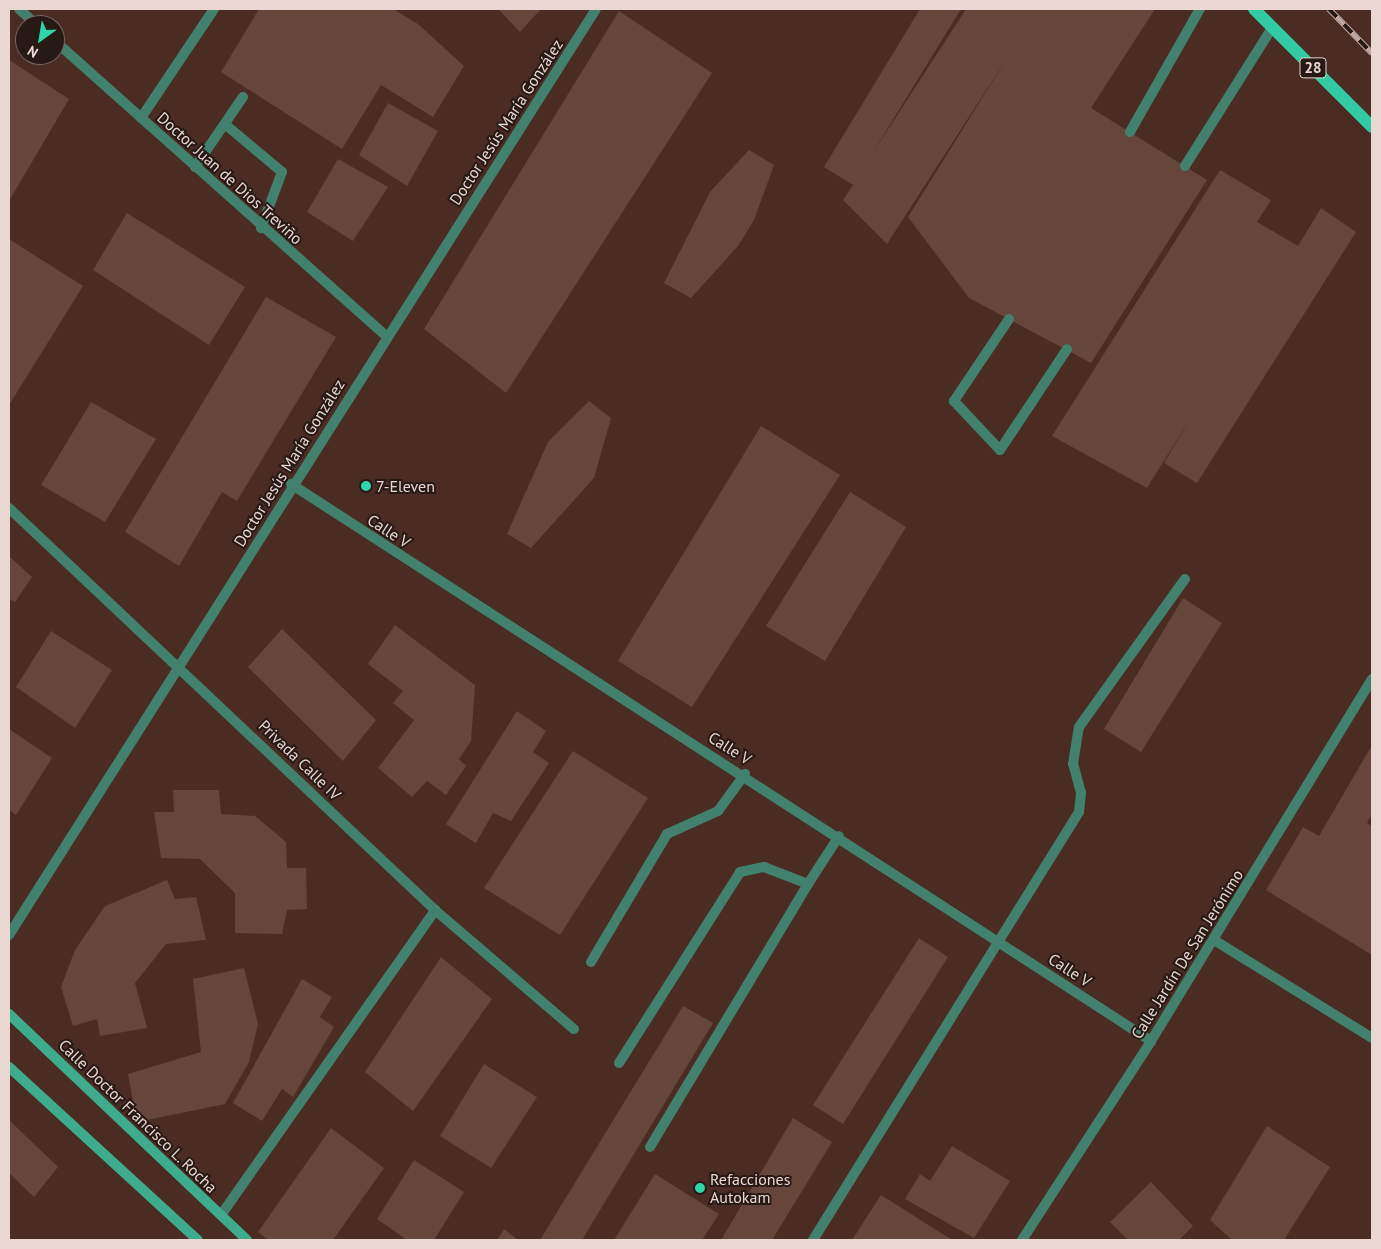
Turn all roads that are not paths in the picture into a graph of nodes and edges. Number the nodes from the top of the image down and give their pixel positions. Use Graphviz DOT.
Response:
graph roads {
  1 [pos="214,9"];
  2 [pos="596,9"];
  3 [pos="1200,9"];
  4 [pos="1254,9"];
  5 [pos="1272,28"];
  6 [pos="65,50"];
  7 [pos="243,97"];
  8 [pos="141,118"];
  9 [pos="226,125"];
  10 [pos="1372,127"];
  11 [pos="1130,132"];
  12 [pos="1185,166"];
  13 [pos="195,167"];
  14 [pos="261,228"];
  15 [pos="1009,319"];
  16 [pos="387,337"];
  17 [pos="1067,349"];
  18 [pos="291,484"];
  19 [pos="9,508"];
  20 [pos="1185,579"];
  21 [pos="182,668"];
  22 [pos="1372,679"];
  23 [pos="745,774"];
  24 [pos="839,836"];
  25 [pos="808,884"];
  26 [pos="435,910"];
  27 [pos="9,935"];
  28 [pos="996,939"];
  29 [pos="1214,940"];
  30 [pos="591,962"];
  31 [pos="9,1014"];
  32 [pos="574,1029"];
  33 [pos="1372,1038"];
  34 [pos="1151,1041"];
  35 [pos="618,1062"];
  36 [pos="9,1067"];
  37 [pos="650,1147"];
  38 [pos="221,1215"];
  39 [pos="198,1240"];
  40 [pos="247,1240"];
  41 [pos="814,1240"];
  42 [pos="1022,1240"];
  1 -- 8 [label="street"];
  2 -- 16 [label="street, Doctor Jesús María González"];
  3 -- 11 [label="street"];
  4 -- 5 [label="main road, 28"];
  5 -- 10 [label="main road, 28"];
  5 -- 12 [label="street"];
  6 -- 8 [label="street, Doctor Juan de Dios Treviño"];
  7 -- 9 [label="street"];
  8 -- 13 [label="street, Doctor Juan de Dios Treviño"];
  9 -- 13 [label="street"];
  9 -- 14 [label="street"];
  13 -- 14 [label="street, Doctor Juan de Dios Treviño"];
  14 -- 16 [label="street, Doctor Juan de Dios Treviño"];
  15 -- 17 [label="street"];
  16 -- 18 [label="street, Doctor Jesús María González"];
  18 -- 21 [label="street, Doctor Jesús María González"];
  18 -- 23 [label="street, Calle V"];
  19 -- 21 [label="street, Privada Calle IV"];
  20 -- 28 [label="street"];
  21 -- 26 [label="street, Privada Calle IV"];
  21 -- 27 [label="street, Doctor Jesús María González"];
  22 -- 29 [label="street, Calle Jardín De San Jerónimo"];
  23 -- 24 [label="street, Calle V"];
  23 -- 30 [label="street"];
  24 -- 25 [label="street"];
  24 -- 28 [label="street, Calle V"];
  25 -- 35 [label="street"];
  25 -- 37 [label="street"];
  26 -- 32 [label="street, Privada Calle IV"];
  26 -- 38 [label="street"];
  28 -- 34 [label="street, Calle V"];
  28 -- 41 [label="street"];
  29 -- 33 [label="street"];
  29 -- 34 [label="street, Calle Jardín De San Jerónimo"];
  31 -- 38 [label="street, Calle Doctor Francisco L. Rocha"];
  34 -- 42 [label="street, Calle Jardín De San Jerónimo"];
  36 -- 39 [label="street"];
  38 -- 40 [label="street, Calle Doctor Francisco L. Rocha"];
}
